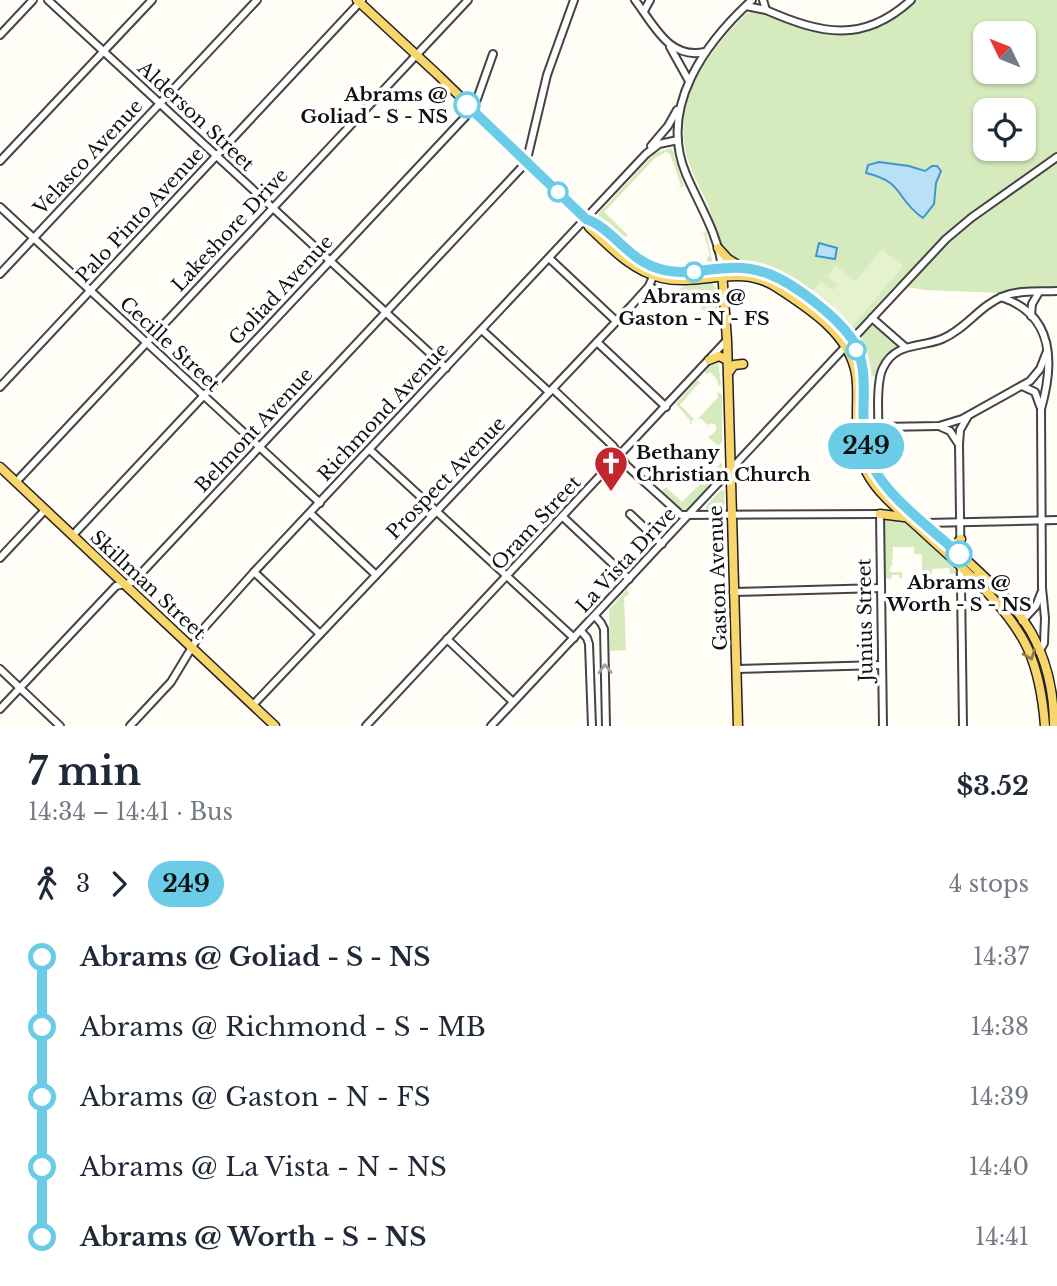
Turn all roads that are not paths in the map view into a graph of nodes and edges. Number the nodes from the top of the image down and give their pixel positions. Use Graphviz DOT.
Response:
graph roads {
  1 [pos="33,0"];
  2 [pos="48,0"];
  3 [pos="152,0"];
  4 [pos="257,0"];
  5 [pos="468,0"];
  6 [pos="574,0"];
  7 [pos="635,0"];
  8 [pos="650,0"];
  9 [pos="752,0"];
  10 [pos="763,0"];
  11 [pos="911,0"];
  12 [pos="360,1"];
  13 [pos="746,6"];
  14 [pos="766,10"];
  15 [pos="643,11"];
  16 [pos="0,35"];
  17 [pos="670,47"];
  18 [pos="103,52"];
  19 [pos="705,52"];
  20 [pos="493,54"];
  21 [pos="417,55"];
  22 [pos="689,81"];
  23 [pos="681,102"];
  24 [pos="160,104"];
  25 [pos="471,109"];
  26 [pos="678,140"];
  27 [pos="0,148"];
  28 [pos="7,154"];
  29 [pos="646,154"];
  30 [pos="216,156"];
  31 [pos="1057,156"];
  32 [pos="0,161"];
  33 [pos="526,162"];
  34 [pos="0,207"];
  35 [pos="272,208"];
  36 [pos="586,219"];
  37 [pos="34,239"];
  38 [pos="718,248"];
  39 [pos="549,258"];
  40 [pos="330,261"];
  41 [pos="743,268"];
  42 [pos="655,272"];
  43 [pos="722,272"];
  44 [pos="0,274"];
  45 [pos="649,286"];
  46 [pos="90,291"];
  47 [pos="1057,291"];
  48 [pos="659,292"];
  49 [pos="1039,292"];
  50 [pos="796,295"];
  51 [pos="1001,298"];
  52 [pos="386,313"];
  53 [pos="1031,316"];
  54 [pos="872,318"];
  55 [pos="616,321"];
  56 [pos="482,330"];
  57 [pos="727,340"];
  58 [pos="597,342"];
  59 [pos="146,343"];
  60 [pos="849,343"];
  61 [pos="904,346"];
  62 [pos="1047,346"];
  63 [pos="709,360"];
  64 [pos="727,360"];
  65 [pos="743,363"];
  66 [pos="446,368"];
  67 [pos="728,373"];
  68 [pos="1022,386"];
  69 [pos="0,387"];
  70 [pos="551,390"];
  71 [pos="203,396"];
  72 [pos="666,407"];
  73 [pos="1041,409"];
  74 [pos="968,416"];
  75 [pos="939,426"];
  76 [pos="880,427"];
  77 [pos="959,444"];
  78 [pos="858,445"];
  79 [pos="259,448"];
  80 [pos="370,450"];
  81 [pos="620,456"];
  82 [pos="880,464"];
  83 [pos="0,467"];
  84 [pos="729,472"];
  85 [pos="16,482"];
  86 [pos="884,484"];
  87 [pos="892,498"];
  88 [pos="320,503"];
  89 [pos="45,510"];
  90 [pos="436,511"];
  91 [pos="310,513"];
  92 [pos="630,514"];
  93 [pos="880,514"];
  94 [pos="732,516"];
  95 [pos="563,517"];
  96 [pos="687,517"];
  97 [pos="906,517"];
  98 [pos="1042,520"];
  99 [pos="1057,520"];
  100 [pos="926,523"];
  101 [pos="960,523"];
  102 [pos="73,535"];
  103 [pos="961,539"];
  104 [pos="662,544"];
  105 [pos="951,547"];
  106 [pos="940,548"];
  107 [pos="961,556"];
  108 [pos="0,558"];
  109 [pos="962,569"];
  110 [pos="254,572"];
  111 [pos="376,575"];
  112 [pos="982,575"];
  113 [pos="507,576"];
  114 [pos="629,579"];
  115 [pos="972,579"];
  116 [pos="962,583"];
  117 [pos="124,584"];
  118 [pos="881,588"];
  119 [pos="1042,588"];
  120 [pos="733,592"];
  121 [pos="594,616"];
  122 [pos="1023,621"];
  123 [pos="1014,626"];
  124 [pos="581,631"];
  125 [pos="320,634"];
  126 [pos="574,638"];
  127 [pos="447,639"];
  128 [pos="191,647"];
  129 [pos="1039,652"];
  130 [pos="882,665"];
  131 [pos="737,668"];
  132 [pos="0,669"];
  133 [pos="20,688"];
  134 [pos="513,702"];
  135 [pos="253,705"];
  136 [pos="0,709"];
  137 [pos="499,723"];
  138 [pos="270,724"];
  139 [pos="60,726"];
  140 [pos="130,726"];
  141 [pos="366,726"];
  142 [pos="491,726"];
  143 [pos="592,726"];
  144 [pos="606,726"];
  145 [pos="738,726"];
  146 [pos="883,726"];
  147 [pos="963,726"];
  148 [pos="1045,726"];
  149 [pos="1054,726"];
  1 -- 16 [label="street"];
  2 -- 18 [label="street, Alderson Street"];
  3 -- 18 [label="street"];
  4 -- 24 [label="street, Velasco Avenue"];
  5 -- 21 [label="street, Lakeshore Drive"];
  6 -- 33 [label="street"];
  7 -- 15 [label="street"];
  8 -- 15 [label="street"];
  9 -- 13 [label="street, Gaston Avenue"];
  10 -- 14 [label="street"];
  11 -- 14 [label="street"];
  12 -- 21 [label="main road"];
  12 -- 30 [label="street, Palo Pinto Avenue"];
  13 -- 14 [label="street"];
  13 -- 19 [label="street, Gaston Avenue"];
  15 -- 17 [label="street"];
  17 -- 19 [label="street"];
  17 -- 22 [label="street"];
  18 -- 24 [label="street, Alderson Street"];
  18 -- 28 [label="street"];
  19 -- 22 [label="street, Gaston Avenue"];
  20 -- 25 [label="street, Goliad Avenue"];
  21 -- 25 [label="main road"];
  21 -- 35 [label="street, Lakeshore Drive"];
  22 -- 23 [label="street, Gaston Avenue"];
  23 -- 26 [label="street, Gaston Avenue"];
  23 -- 29 [label="street"];
  24 -- 30 [label="street, Alderson Street"];
  24 -- 37 [label="street, Velasco Avenue"];
  25 -- 33 [label="main road"];
  25 -- 40 [label="street, Goliad Avenue"];
  26 -- 29 [label="street, Richmond Avenue"];
  26 -- 38 [label="street, Gaston Avenue"];
  27 -- 28 [label="street"];
  28 -- 32 [label="street"];
  29 -- 36 [label="street, Richmond Avenue"];
  30 -- 35 [label="street, Alderson Street"];
  30 -- 46 [label="street, Palo Pinto Avenue"];
  31 -- 54 [label="street, La Vista Drive"];
  33 -- 36 [label="main road"];
  33 -- 52 [label="street, Belmont Avenue"];
  34 -- 37 [label="street, Cecille Street"];
  35 -- 40 [label="street, Alderson Street"];
  35 -- 59 [label="street, Lakeshore Drive"];
  36 -- 39 [label="street, Richmond Avenue"];
  36 -- 42 [label="main road"];
  37 -- 44 [label="street, Velasco Avenue"];
  37 -- 46 [label="street, Cecille Street"];
  38 -- 41 [label="main road"];
  38 -- 43 [label="street, Gaston Avenue"];
  39 -- 55 [label="street"];
  39 -- 56 [label="street, Richmond Avenue"];
  40 -- 52 [label="street, Alderson Street"];
  40 -- 71 [label="street, Goliad Avenue"];
  41 -- 43 [label="main road"];
  41 -- 50 [label="main road"];
  42 -- 43 [label="main road"];
  42 -- 45 [label="street, Prospect Avenue"];
  43 -- 50 [label="main road"];
  43 -- 57 [label="main road, Gaston Avenue"];
  45 -- 48 [label="street"];
  45 -- 55 [label="street, Prospect Avenue"];
  46 -- 59 [label="street, Cecille Street"];
  46 -- 69 [label="street, Palo Pinto Avenue"];
  47 -- 49 [label="street"];
  49 -- 51 [label="street"];
  49 -- 53 [label="street"];
  50 -- 60 [label="main road"];
  51 -- 53 [label="street"];
  51 -- 61 [label="street"];
  52 -- 66 [label="street, Alderson Street"];
  52 -- 79 [label="street, Belmont Avenue"];
  53 -- 62 [label="street"];
  54 -- 60 [label="street, La Vista Drive"];
  54 -- 61 [label="street"];
  55 -- 58 [label="street, Prospect Avenue"];
  56 -- 66 [label="street, Richmond Avenue"];
  56 -- 70 [label="street"];
  57 -- 63 [label="street, Oram Street"];
  57 -- 64 [label="main road, Gaston Avenue"];
  58 -- 70 [label="street, Prospect Avenue"];
  58 -- 72 [label="street"];
  59 -- 71 [label="street, Cecille Street"];
  59 -- 85 [label="street, Lakeshore Drive"];
  60 -- 78 [label="main road"];
  60 -- 84 [label="street, La Vista Drive"];
  60 -- 86 [label="main road"];
  61 -- 76 [label="street"];
  62 -- 68 [label="street"];
  62 -- 73 [label="street"];
  63 -- 64 [label="main road"];
  63 -- 72 [label="street, Oram Street"];
  64 -- 67 [label="main road, Gaston Avenue"];
  65 -- 67 [label="main road"];
  66 -- 80 [label="street, Richmond Avenue"];
  67 -- 84 [label="main road, Gaston Avenue"];
  68 -- 73 [label="street"];
  68 -- 74 [label="street"];
  70 -- 81 [label="street"];
  70 -- 90 [label="street, Prospect Avenue"];
  71 -- 79 [label="street, Cecille Street"];
  71 -- 102 [label="street, Goliad Avenue"];
  72 -- 81 [label="street, Oram Street"];
  73 -- 98 [label="street"];
  74 -- 75 [label="street"];
  74 -- 77 [label="street"];
  75 -- 76 [label="street"];
  75 -- 77 [label="street"];
  76 -- 82 [label="street"];
  77 -- 101 [label="street"];
  78 -- 86 [label="main road"];
  78 -- 87 [label="main road"];
  79 -- 88 [label="street, Cecille Street"];
  79 -- 117 [label="street, Belmont Avenue"];
  80 -- 88 [label="street, Richmond Avenue"];
  80 -- 90 [label="street"];
  81 -- 95 [label="street, Oram Street"];
  81 -- 96 [label="street"];
  83 -- 85 [label="main road, Skillman Street"];
  84 -- 94 [label="main road, Gaston Avenue"];
  84 -- 96 [label="street, La Vista Drive"];
  85 -- 89 [label="main road, Skillman Street"];
  86 -- 87 [label="main road"];
  87 -- 93 [label="street"];
  87 -- 97 [label="main road"];
  87 -- 100 [label="main road"];
  88 -- 91 [label="street, Richmond Avenue"];
  89 -- 102 [label="main road, Skillman Street"];
  89 -- 108 [label="street"];
  90 -- 111 [label="street, Prospect Avenue"];
  90 -- 113 [label="street"];
  91 -- 110 [label="street, Richmond Avenue"];
  91 -- 111 [label="street"];
  92 -- 104 [label="street"];
  93 -- 94 [label="street"];
  93 -- 97 [label="main road"];
  93 -- 118 [label="street, Junius Street"];
  94 -- 96 [label="street"];
  94 -- 120 [label="main road, Gaston Avenue"];
  95 -- 113 [label="street, Oram Street"];
  95 -- 114 [label="street"];
  96 -- 104 [label="street, La Vista Drive"];
  97 -- 106 [label="main road"];
  98 -- 99 [label="street"];
  98 -- 101 [label="street"];
  98 -- 119 [label="street"];
  100 -- 101 [label="street"];
  100 -- 105 [label="main road"];
  101 -- 103 [label="street"];
  102 -- 117 [label="main road, Skillman Street"];
  103 -- 105 [label="main road"];
  103 -- 107 [label="street"];
  104 -- 114 [label="street, La Vista Drive"];
  105 -- 106 [label="main road"];
  105 -- 107 [label="main road"];
  106 -- 109 [label="main road"];
  107 -- 109 [label="street"];
  107 -- 112 [label="main road"];
  109 -- 115 [label="main road"];
  109 -- 116 [label="street"];
  110 -- 125 [label="street"];
  110 -- 128 [label="street, Richmond Avenue"];
  111 -- 125 [label="street, Prospect Avenue"];
  112 -- 115 [label="main road"];
  112 -- 122 [label="main road"];
  113 -- 126 [label="street"];
  113 -- 127 [label="street, Oram Street"];
  114 -- 121 [label="street, La Vista Drive"];
  115 -- 116 [label="main road"];
  115 -- 123 [label="main road"];
  116 -- 147 [label="street"];
  117 -- 128 [label="main road, Skillman Street"];
  117 -- 133 [label="street, Belmont Avenue"];
  118 -- 120 [label="street"];
  118 -- 130 [label="street, Junius Street"];
  119 -- 122 [label="street"];
  119 -- 129 [label="street"];
  120 -- 131 [label="main road, Gaston Avenue"];
  121 -- 124 [label="street, La Vista Drive"];
  144 -- 121 [label="street, one-way"];
  122 -- 123 [label="street"];
  122 -- 129 [label="main road"];
  123 -- 148 [label="main road, one-way"];
  124 -- 126 [label="street, La Vista Drive"];
  124 -- 143 [label="street"];
  125 -- 135 [label="street, Prospect Avenue"];
  126 -- 134 [label="street, La Vista Drive"];
  127 -- 134 [label="street"];
  127 -- 141 [label="street, Oram Street"];
  128 -- 135 [label="main road, Skillman Street"];
  128 -- 140 [label="street, Richmond Avenue"];
  129 -- 149 [label="main road"];
  130 -- 131 [label="street"];
  130 -- 146 [label="street, Junius Street"];
  131 -- 145 [label="main road, Gaston Avenue"];
  132 -- 133 [label="street"];
  133 -- 136 [label="street, Belmont Avenue"];
  133 -- 139 [label="street"];
  134 -- 137 [label="street, La Vista Drive"];
  135 -- 138 [label="main road, Skillman Street"];
  137 -- 142 [label="street, La Vista Drive"];
}
